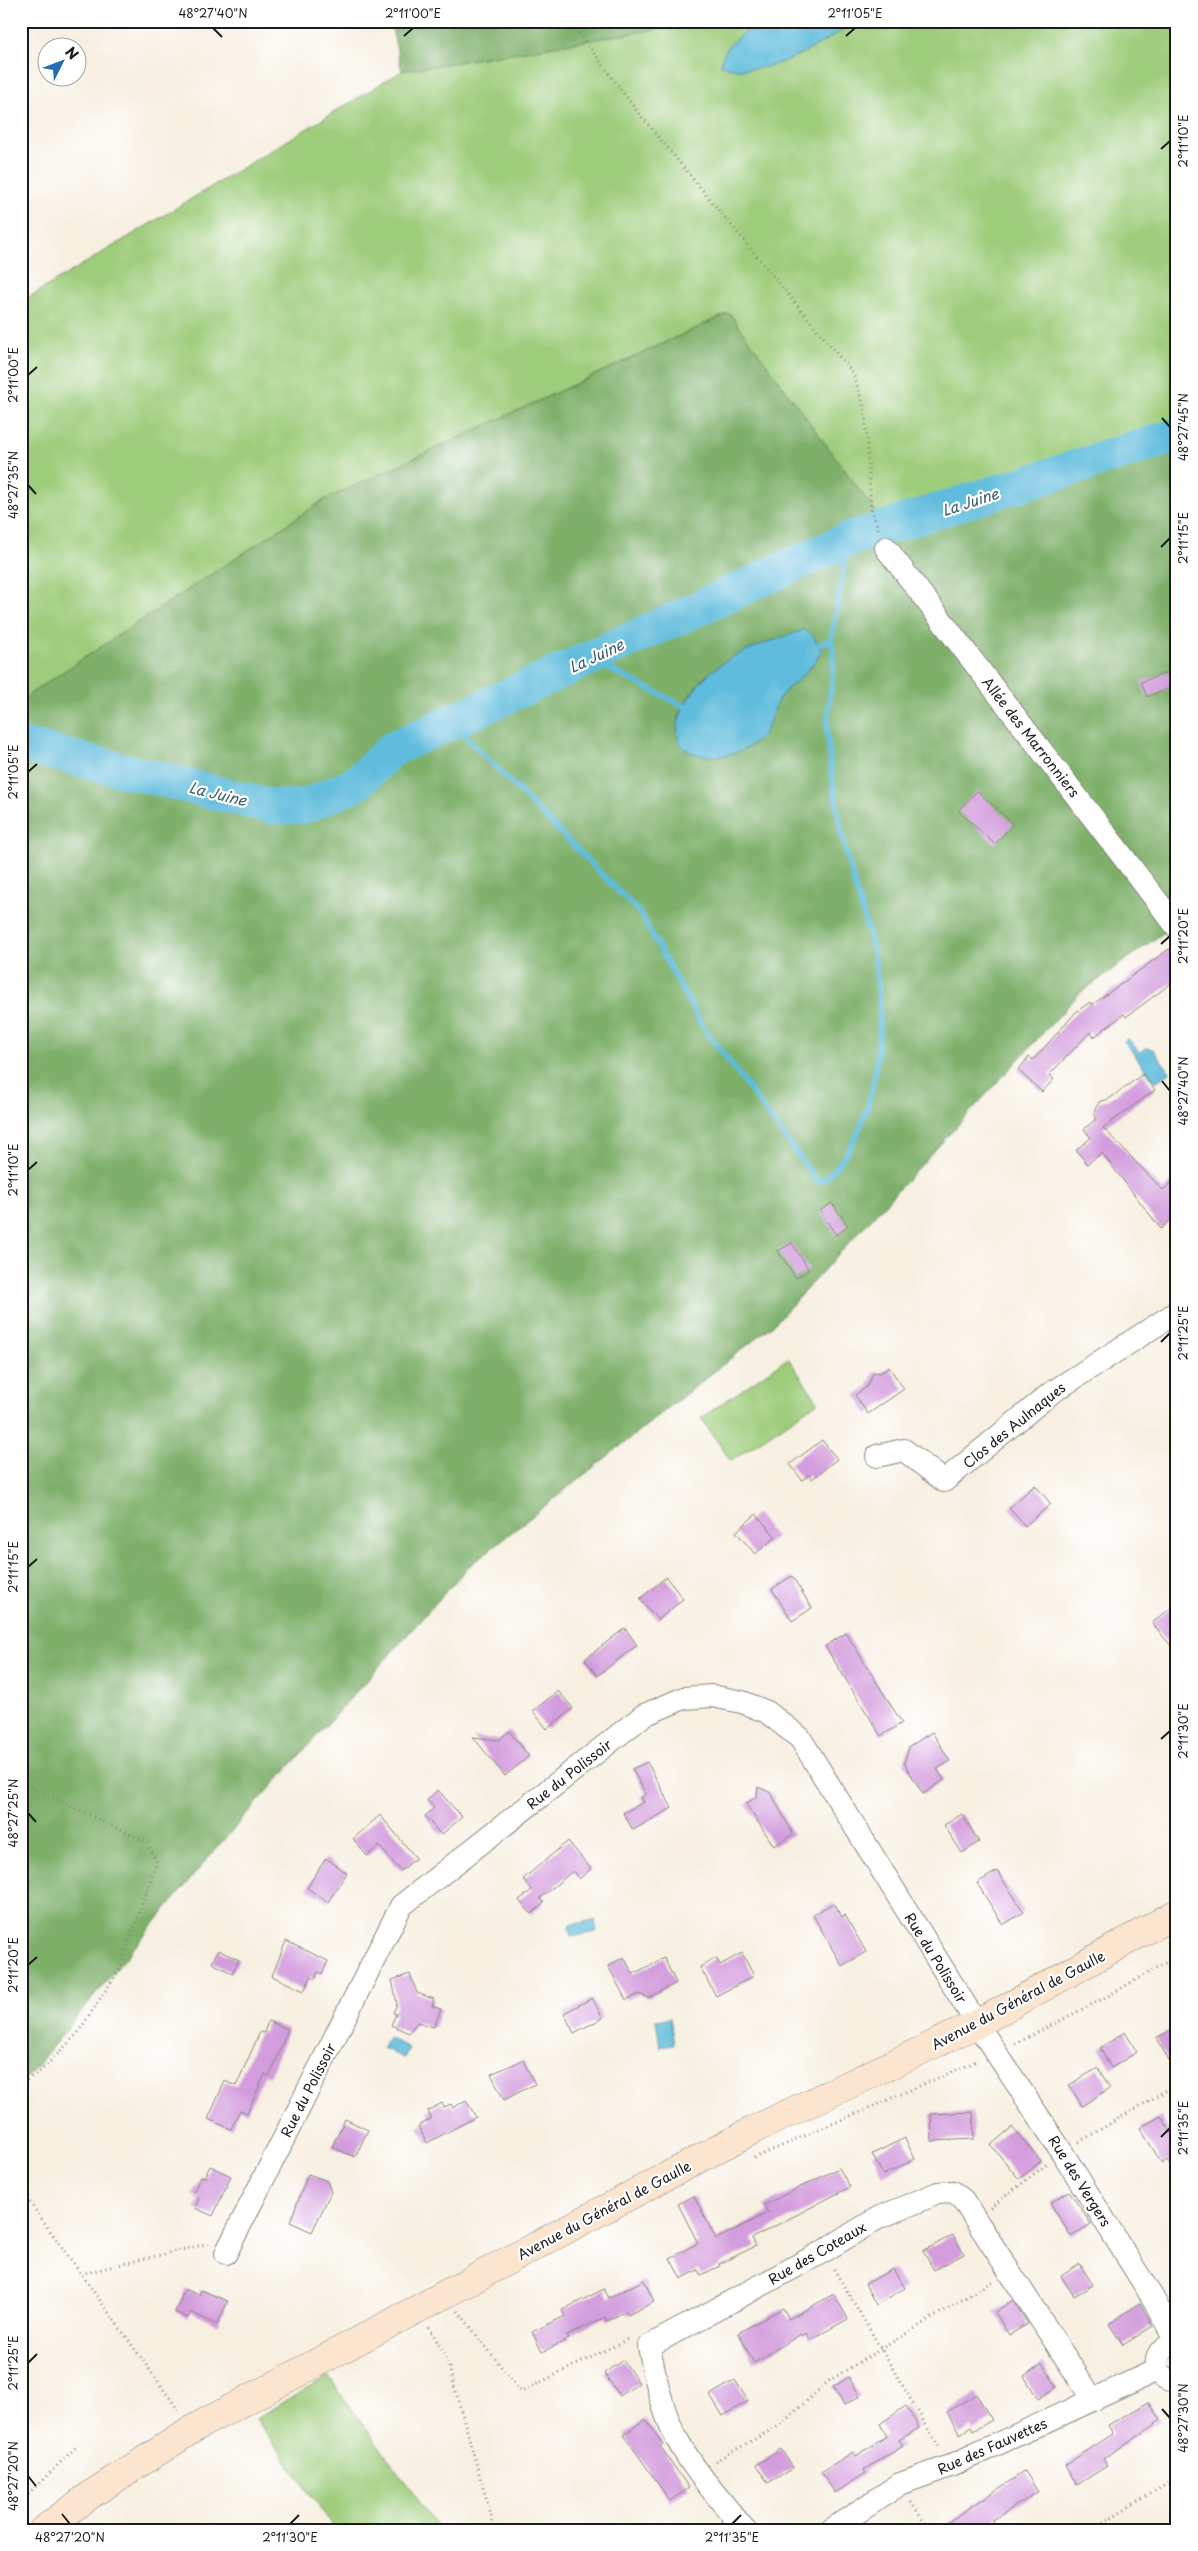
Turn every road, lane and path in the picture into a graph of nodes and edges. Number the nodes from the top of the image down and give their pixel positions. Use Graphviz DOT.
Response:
graph roads {
  1 [pos="570,21"];
  2 [pos="871,509"];
  3 [pos="886,548"];
  4 [pos="1177,927"];
  5 [pos="1177,1312"];
  6 [pos="877,1456"];
  7 [pos="21,1783"];
  8 [pos="1177,1913"];
  9 [pos="1177,1956"];
  10 [pos="977,2024"];
  11 [pos="996,2053"];
  12 [pos="21,2084"];
  13 [pos="748,2161"];
  14 [pos="21,2190"];
  15 [pos="230,2245"];
  16 [pos="824,2252"];
  17 [pos="1008,2272"];
  18 [pos="81,2274"];
  19 [pos="455,2307"];
  20 [pos="420,2308"];
  21 [pos="1175,2344"];
  22 [pos="649,2346"];
  23 [pos="882,2350"];
  24 [pos="1157,2370"];
  25 [pos="1177,2381"];
  26 [pos="1093,2400"];
  27 [pos="192,2430"];
  28 [pos="78,2446"];
  29 [pos="950,2466"];
  30 [pos="698,2471"];
  31 [pos="1177,2478"];
  32 [pos="900,2484"];
  33 [pos="21,2501"];
  34 [pos="43,2530"];
  35 [pos="495,2530"];
  36 [pos="745,2530"];
  37 [pos="832,2530"];
  38 [pos="929,2530"];
  39 [pos="1090,2530"];
  1 -- 2 [label="path"];
  3 -- 4 [label="street, Allée des Marronniers"];
  5 -- 6 [label="street, Clos des Aulnaques"];
  7 -- 12 [label="path"];
  8 -- 10 [label="main road, Avenue du Général de Gaulle"];
  9 -- 11 [label="path"];
  10 -- 11 [label="street, Rue des Vergers"];
  10 -- 15 [label="street, Rue du Polissoir"];
  10 -- 20 [label="main road, Avenue du Général de Gaulle"];
  11 -- 13 [label="path"];
  11 -- 21 [label="street, Rue des Vergers"];
  14 -- 18 [label="path"];
  15 -- 18 [label="path"];
  16 -- 17 [label="street, Rue des Coteaux"];
  16 -- 22 [label="street, Rue des Coteaux"];
  16 -- 23 [label="path"];
  17 -- 23 [label="path"];
  17 -- 26 [label="street, Rue des Coteaux"];
  18 -- 27 [label="path"];
  19 -- 22 [label="path"];
  20 -- 27 [label="main road, Avenue du Général de Gaulle"];
  20 -- 35 [label="path"];
  21 -- 24 [label="street"];
  22 -- 30 [label="street"];
  23 -- 29 [label="path"];
  23 -- 30 [label="path"];
  24 -- 25 [label="street"];
  24 -- 26 [label="street, Rue des Fauvettes"];
  26 -- 29 [label="street, Rue des Fauvettes"];
  27 -- 34 [label="main road, Avenue du Général de Gaulle"];
  28 -- 33 [label="path"];
  29 -- 32 [label="street, Rue des Fauvettes"];
  30 -- 36 [label="street"];
  31 -- 39 [label="path"];
  32 -- 37 [label="street, Rue des Fauvettes"];
  32 -- 38 [label="path"];
}
